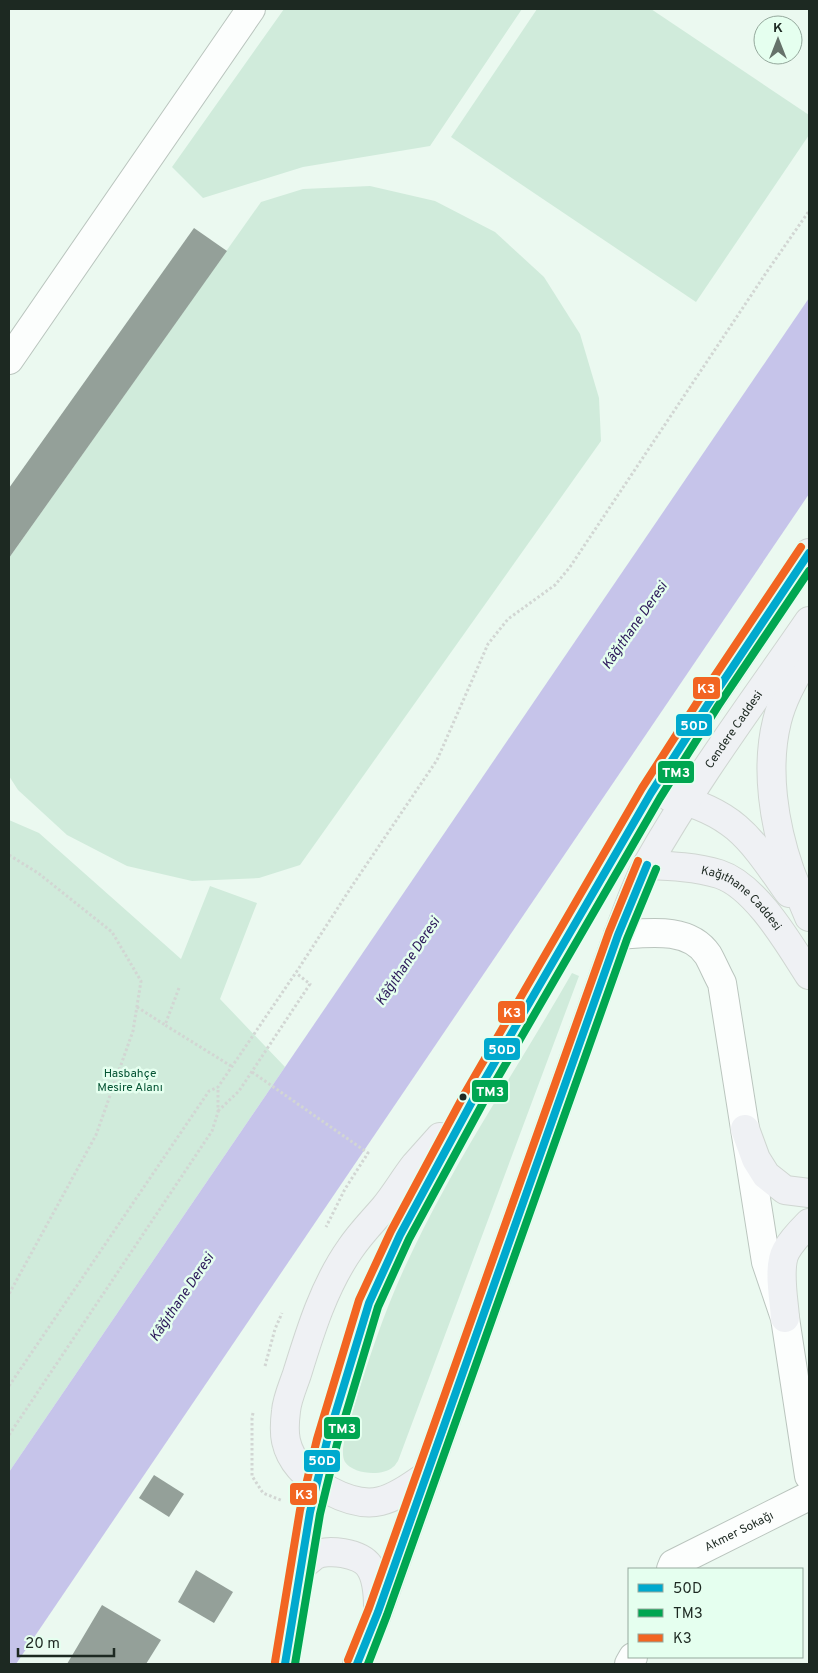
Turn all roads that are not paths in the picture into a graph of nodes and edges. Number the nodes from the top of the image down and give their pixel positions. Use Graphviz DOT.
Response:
graph roads {
  1 [pos="251,9"];
  2 [pos="9,360"];
  3 [pos="809,553"];
  4 [pos="809,621"];
  5 [pos="809,652"];
  6 [pos="651,792"];
  7 [pos="686,801"];
  8 [pos="647,865"];
  9 [pos="809,919"];
  10 [pos="618,935"];
  11 [pos="809,975"];
  12 [pos="474,1098"];
  13 [pos="745,1129"];
  14 [pos="809,1193"];
  15 [pos="809,1223"];
  16 [pos="785,1318"];
  17 [pos="426,1476"];
  18 [pos="809,1476"];
  19 [pos="316,1484"];
  20 [pos="809,1496"];
  21 [pos="302,1566"];
  22 [pos="671,1568"];
  23 [pos="378,1612"];
  24 [pos="285,1664"];
  25 [pos="357,1664"];
  1 -- 2 [label="street"];
  3 -- 6 [label="main road"];
  4 -- 7 [label="main road, Cendere Caddesi"];
  5 -- 9 [label="main road"];
  6 -- 7 [label="main road"];
  6 -- 12 [label="main road"];
  7 -- 8 [label="main road, Cendere Caddesi"];
  7 -- 9 [label="main road"];
  8 -- 10 [label="main road, Cendere Caddesi"];
  8 -- 11 [label="main road, Kağıthane Caddesi"];
  10 -- 13 [label="street"];
  10 -- 17 [label="main road, Cendere Caddesi"];
  12 -- 19 [label="main road"];
  12 -- 19 [label="main road"];
  13 -- 14 [label="main road"];
  13 -- 16 [label="street"];
  15 -- 16 [label="main road"];
  16 -- 18 [label="street"];
  17 -- 19 [label="main road"];
  17 -- 23 [label="main road, Cendere Caddesi"];
  19 -- 21 [label="main road"];
  20 -- 22 [label="street, Akmer Sokağı"];
  21 -- 23 [label="main road"];
  21 -- 24 [label="main road"];
  23 -- 25 [label="main road, Cendere Caddesi"];
}
